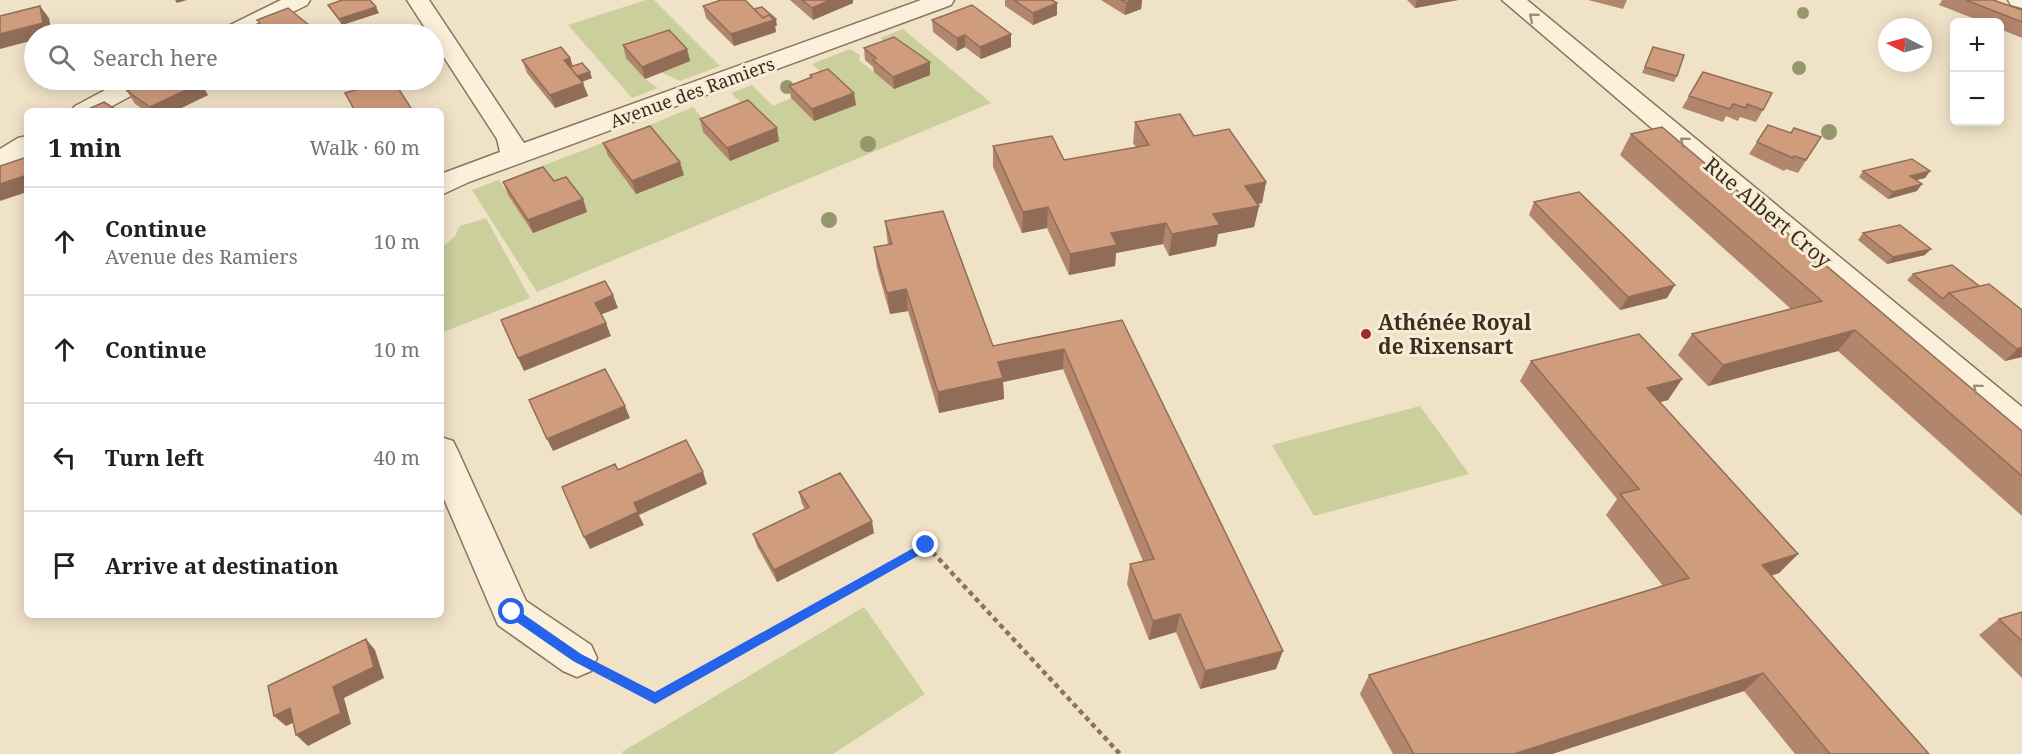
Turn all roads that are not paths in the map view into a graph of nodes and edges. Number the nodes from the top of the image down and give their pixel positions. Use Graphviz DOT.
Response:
graph roads {
  1 [pos="299,0"];
  2 [pos="418,0"];
  3 [pos="943,0"];
  4 [pos="1513,0"];
  5 [pos="250,24"];
  6 [pos="434,24"];
  7 [pos="444,39"];
  8 [pos="123,90"];
  9 [pos="90,108"];
  10 [pos="24,146"];
  11 [pos="515,157"];
  12 [pos="0,161"];
  13 [pos="444,184"];
  14 [pos="2022,426"];
  15 [pos="444,458"];
  16 [pos="577,658"];
  1 -- 5 [label="street"];
  2 -- 6 [label="street"];
  3 -- 11 [label="street, Avenue des Ramiers"];
  14 -- 4 [label="street, Rue Albert Croy, one-way"];
  7 -- 11 [label="street"];
  8 -- 9 [label="street"];
  10 -- 12 [label="street"];
  11 -- 13 [label="street, Avenue des Ramiers"];
  15 -- 16 [label="street"];
}
